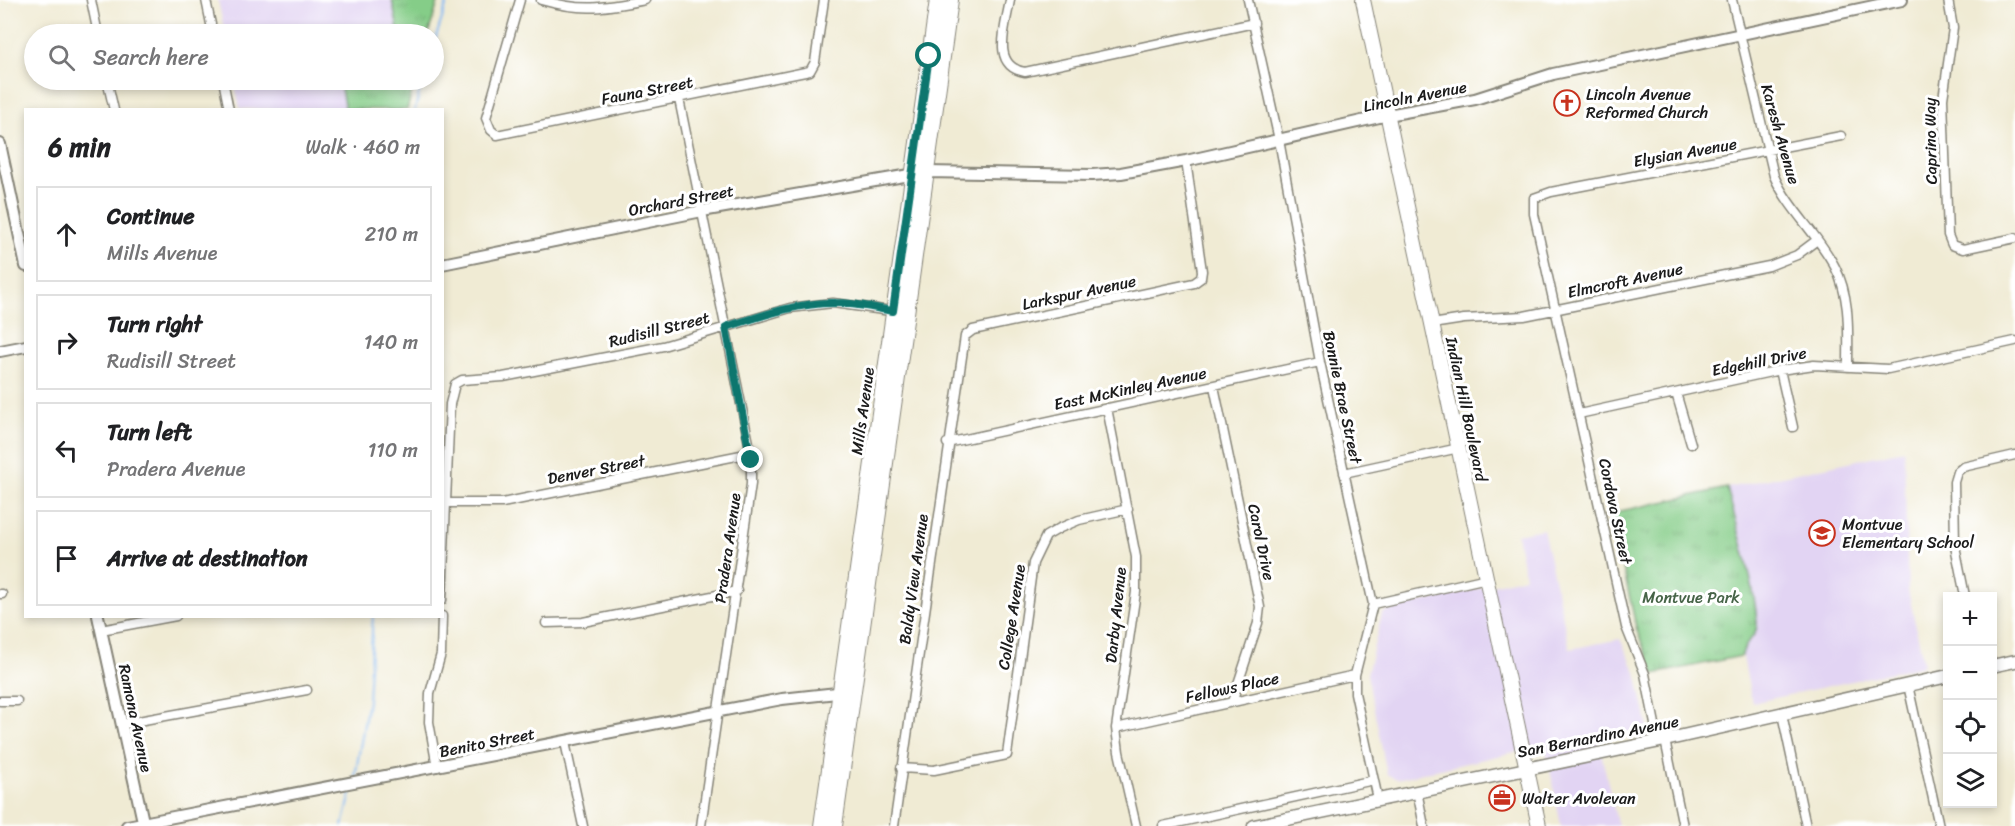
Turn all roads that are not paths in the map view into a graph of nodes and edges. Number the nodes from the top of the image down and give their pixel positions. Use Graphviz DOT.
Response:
graph roads {
  1 [pos="91,0"];
  2 [pos="206,0"];
  3 [pos="520,0"];
  4 [pos="541,0"];
  5 [pos="645,0"];
  6 [pos="824,0"];
  7 [pos="937,0"];
  8 [pos="951,0"];
  9 [pos="1010,0"];
  10 [pos="1248,0"];
  11 [pos="1363,0"];
  12 [pos="1732,0"];
  13 [pos="1902,0"];
  14 [pos="1948,0"];
  15 [pos="1254,23"];
  16 [pos="96,24"];
  17 [pos="211,24"];
  18 [pos="1739,33"];
  19 [pos="109,90"];
  20 [pos="224,90"];
  21 [pos="679,99"];
  22 [pos="114,108"];
  23 [pos="229,108"];
  24 [pos="1388,116"];
  25 [pos="1841,136"];
  26 [pos="1279,140"];
  27 [pos="0,144"];
  28 [pos="1767,152"];
  29 [pos="1186,161"];
  30 [pos="920,173"];
  31 [pos="1534,198"];
  32 [pos="702,211"];
  33 [pos="2015,238"];
  34 [pos="1817,240"];
  35 [pos="24,257"];
  36 [pos="444,264"];
  37 [pos="1557,310"];
  38 [pos="899,312"];
  39 [pos="1432,324"];
  40 [pos="726,327"];
  41 [pos="965,336"];
  42 [pos="2015,341"];
  43 [pos="24,346"];
  44 [pos="0,351"];
  45 [pos="1320,362"];
  46 [pos="1848,367"];
  47 [pos="1779,370"];
  48 [pos="1214,386"];
  49 [pos="1676,393"];
  50 [pos="1107,408"];
  51 [pos="1579,414"];
  52 [pos="1793,427"];
  53 [pos="947,443"];
  54 [pos="1690,444"];
  55 [pos="1459,448"];
  56 [pos="752,453"];
  57 [pos="2015,455"];
  58 [pos="1344,473"];
  59 [pos="446,503"];
  60 [pos="1128,509"];
  61 [pos="444,552"];
  62 [pos="1487,578"];
  63 [pos="737,591"];
  64 [pos="1964,592"];
  65 [pos="1373,604"];
  66 [pos="98,618"];
  67 [pos="165,618"];
  68 [pos="442,618"];
  69 [pos="546,623"];
  70 [pos="101,630"];
  71 [pos="2015,661"];
  72 [pos="1997,665"];
  73 [pos="1355,675"];
  74 [pos="1943,677"];
  75 [pos="1908,685"];
  76 [pos="307,690"];
  77 [pos="853,692"];
  78 [pos="838,693"];
  79 [pos="0,701"];
  80 [pos="17,701"];
  81 [pos="1232,702"];
  82 [pos="719,712"];
  83 [pos="1782,714"];
  84 [pos="122,724"];
  85 [pos="1116,728"];
  86 [pos="1665,740"];
  87 [pos="566,742"];
  88 [pos="437,767"];
  89 [pos="1526,767"];
  90 [pos="901,768"];
  91 [pos="1374,780"];
  92 [pos="1417,791"];
  93 [pos="1378,799"];
  94 [pos="143,824"];
  95 [pos="127,826"];
  96 [pos="583,826"];
  97 [pos="701,826"];
  98 [pos="821,826"];
  99 [pos="835,826"];
  100 [pos="894,826"];
  101 [pos="1136,826"];
  102 [pos="1163,826"];
  103 [pos="1254,826"];
  104 [pos="1424,826"];
  105 [pos="1539,826"];
  106 [pos="1683,826"];
  107 [pos="1806,826"];
  108 [pos="1939,826"];
  1 -- 16 [label="street"];
  2 -- 17 [label="street"];
  3 -- 21 [label="street, Fauna Street"];
  4 -- 5 [label="street"];
  6 -- 21 [label="street, Fauna Street"];
  7 -- 30 [label="main road, Mills Avenue"];
  8 -- 30 [label="main road, Mills Avenue"];
  9 -- 15 [label="street"];
  10 -- 15 [label="street, Bonnie Brae Street"];
  11 -- 24 [label="main road, Indian Hill Boulevard"];
  12 -- 18 [label="street, Karesh Avenue"];
  13 -- 18 [label="street, Lincoln Avenue"];
  14 -- 33 [label="street, Caprino Way"];
  15 -- 26 [label="street, Bonnie Brae Street"];
  18 -- 24 [label="street, Lincoln Avenue"];
  18 -- 28 [label="street, Karesh Avenue"];
  19 -- 22 [label="street"];
  20 -- 23 [label="street"];
  21 -- 32 [label="street, Pradera Avenue"];
  24 -- 26 [label="street, Lincoln Avenue"];
  24 -- 39 [label="main road, Indian Hill Boulevard"];
  25 -- 28 [label="street, Elysian Avenue"];
  26 -- 29 [label="street, Lincoln Avenue"];
  26 -- 45 [label="street, Bonnie Brae Street"];
  27 -- 35 [label="street"];
  28 -- 31 [label="street, Elysian Avenue"];
  28 -- 34 [label="street, Karesh Avenue"];
  29 -- 30 [label="street, Lincoln Avenue"];
  29 -- 41 [label="street, Larkspur Avenue"];
  30 -- 32 [label="street, Orchard Street"];
  30 -- 38 [label="main road, Mills Avenue"];
  31 -- 37 [label="street, Cordova Street"];
  32 -- 36 [label="street, Orchard Street"];
  32 -- 40 [label="street, Pradera Avenue"];
  34 -- 37 [label="street, Elmcroft Avenue"];
  34 -- 46 [label="street, Karesh Avenue"];
  37 -- 39 [label="street, Elmcroft Avenue"];
  37 -- 51 [label="street, Cordova Street"];
  38 -- 40 [label="street, Rudisill Street"];
  38 -- 77 [label="main road, Mills Avenue"];
  38 -- 78 [label="main road, Mills Avenue"];
  39 -- 55 [label="main road, Indian Hill Boulevard"];
  40 -- 56 [label="street, Pradera Avenue"];
  40 -- 59 [label="street, Rudisill Street"];
  41 -- 53 [label="street, Baldy View Avenue"];
  42 -- 46 [label="street, Edgehill Drive"];
  43 -- 44 [label="street"];
  45 -- 48 [label="street, East McKinley Avenue"];
  45 -- 58 [label="street, Bonnie Brae Street"];
  46 -- 47 [label="street, Edgehill Drive"];
  47 -- 49 [label="street, Edgehill Drive"];
  47 -- 52 [label="street"];
  48 -- 50 [label="street, East McKinley Avenue"];
  48 -- 81 [label="street, Carol Drive"];
  49 -- 51 [label="street, Edgehill Drive"];
  49 -- 54 [label="street"];
  50 -- 53 [label="street, East McKinley Avenue"];
  50 -- 60 [label="street, Darby Avenue"];
  51 -- 86 [label="street, Cordova Street"];
  53 -- 90 [label="street, Baldy View Avenue"];
  55 -- 58 [label="street"];
  55 -- 62 [label="main road, Indian Hill Boulevard"];
  56 -- 59 [label="street, Denver Street"];
  56 -- 63 [label="street, Pradera Avenue"];
  57 -- 64 [label="street"];
  58 -- 65 [label="street, Bonnie Brae Street"];
  59 -- 61 [label="street"];
  60 -- 85 [label="street, Darby Avenue"];
  60 -- 90 [label="street, College Avenue"];
  62 -- 65 [label="street"];
  62 -- 89 [label="main road, Indian Hill Boulevard"];
  63 -- 69 [label="street"];
  63 -- 82 [label="street, Pradera Avenue"];
  65 -- 73 [label="street, Bonnie Brae Street"];
  66 -- 70 [label="street, Ramona Avenue"];
  67 -- 70 [label="street"];
  68 -- 88 [label="street"];
  70 -- 84 [label="street, Ramona Avenue"];
  71 -- 72 [label="main road"];
  73 -- 81 [label="street, Fellows Place"];
  73 -- 91 [label="street, Bonnie Brae Street"];
  74 -- 75 [label="main road, San Bernardino Avenue"];
  75 -- 83 [label="main road, San Bernardino Avenue"];
  75 -- 108 [label="street"];
  76 -- 84 [label="street"];
  77 -- 78 [label="street, Benito Street"];
  77 -- 99 [label="main road, Mills Avenue"];
  78 -- 82 [label="street, Benito Street"];
  78 -- 98 [label="main road, Mills Avenue"];
  79 -- 80 [label="street"];
  81 -- 85 [label="street, Fellows Place"];
  82 -- 87 [label="street, Benito Street"];
  82 -- 97 [label="street, Pradera Avenue"];
  83 -- 86 [label="main road, San Bernardino Avenue"];
  83 -- 107 [label="street"];
  84 -- 94 [label="street, Ramona Avenue"];
  85 -- 101 [label="street, Darby Avenue"];
  86 -- 89 [label="main road, San Bernardino Avenue"];
  86 -- 106 [label="street, Cordova Street"];
  87 -- 88 [label="street, Benito Street"];
  87 -- 96 [label="street"];
  88 -- 94 [label="street, Benito Street"];
  89 -- 92 [label="main road, San Bernardino Avenue"];
  89 -- 105 [label="main road, Indian Hill Boulevard"];
  90 -- 100 [label="street, Baldy View Avenue"];
  91 -- 93 [label="street, Bonnie Brae Street"];
  91 -- 102 [label="street"];
  92 -- 93 [label="main road, San Bernardino Avenue"];
  92 -- 104 [label="street"];
  93 -- 103 [label="main road, San Bernardino Avenue"];
  94 -- 95 [label="street, Benito Street"];
}
